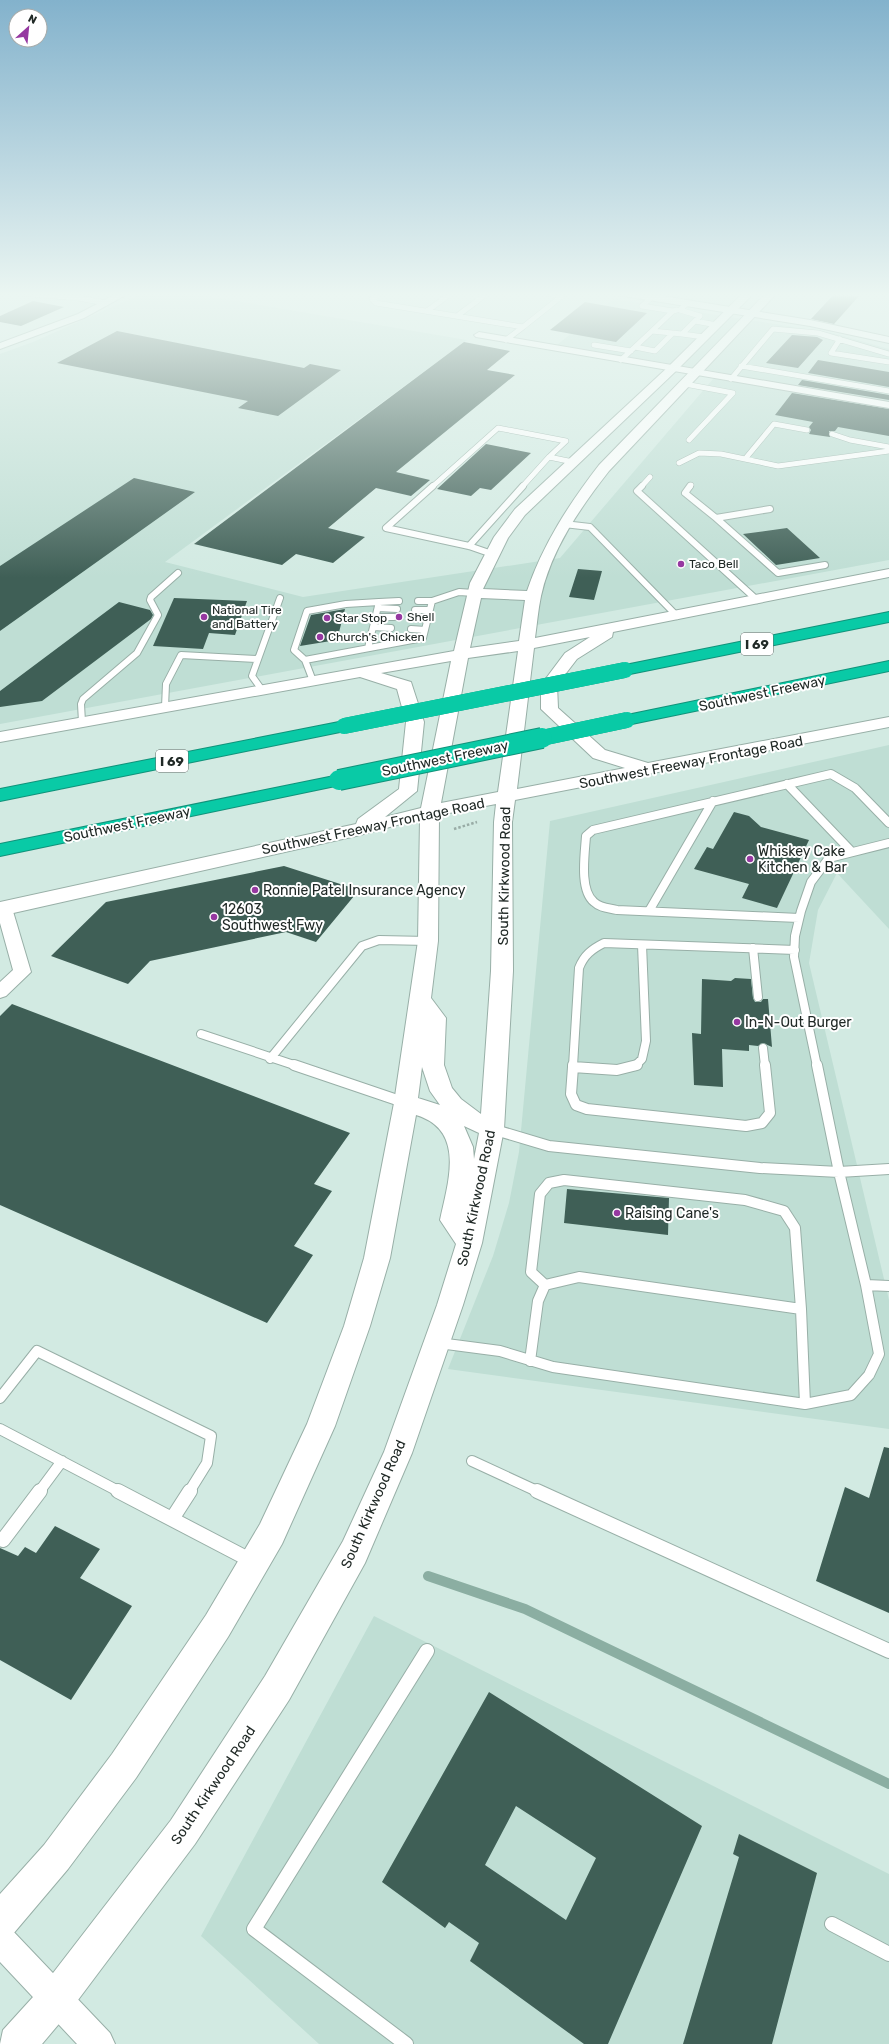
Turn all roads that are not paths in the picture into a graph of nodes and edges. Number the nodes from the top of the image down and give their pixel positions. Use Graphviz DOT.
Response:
graph roads {
  1 [pos="652,387"];
  2 [pos="681,387"];
  3 [pos="702,387"];
  4 [pos="782,387"];
  5 [pos="868,387"];
  6 [pos="889,391"];
  7 [pos="889,405"];
  8 [pos="807,430"];
  9 [pos="832,434"];
  10 [pos="689,440"];
  11 [pos="889,447"];
  12 [pos="889,451"];
  13 [pos="549,458"];
  14 [pos="745,459"];
  15 [pos="573,462"];
  16 [pos="679,463"];
  17 [pos="650,477"];
  18 [pos="691,485"];
  19 [pos="770,509"];
  20 [pos="716,518"];
  21 [pos="564,524"];
  22 [pos="469,546"];
  23 [pos="492,554"];
  24 [pos="825,566"];
  25 [pos="178,573"];
  26 [pos="889,574"];
  27 [pos="474,593"];
  28 [pos="533,596"];
  29 [pos="280,598"];
  30 [pos="757,600"];
  31 [pos="399,601"];
  32 [pos="418,601"];
  33 [pos="432,601"];
  34 [pos="378,605"];
  35 [pos="397,608"];
  36 [pos="415,610"];
  37 [pos="430,610"];
  38 [pos="677,616"];
  39 [pos="376,617"];
  40 [pos="394,617"];
  41 [pos="889,617"];
  42 [pos="413,618"];
  43 [pos="428,619"];
  44 [pos="373,627"];
  45 [pos="618,627"];
  46 [pos="390,628"];
  47 [pos="411,629"];
  48 [pos="425,630"];
  49 [pos="526,645"];
  50 [pos="368,648"];
  51 [pos="461,654"];
  52 [pos="258,659"];
  53 [pos="305,660"];
  54 [pos="889,666"];
  55 [pos="363,674"];
  56 [pos="313,681"];
  57 [pos="262,690"];
  58 [pos="165,707"];
  59 [pos="82,722"];
  60 [pos="889,722"];
  61 [pos="0,737"];
  62 [pos="650,770"];
  63 [pos="787,784"];
  64 [pos="0,795"];
  65 [pos="506,798"];
  66 [pos="713,801"];
  67 [pos="430,811"];
  68 [pos="889,823"];
  69 [pos="356,830"];
  70 [pos="889,843"];
  71 [pos="0,850"];
  72 [pos="852,852"];
  73 [pos="2,908"];
  74 [pos="649,911"];
  75 [pos="799,918"];
  76 [pos="428,942"];
  77 [pos="642,945"];
  78 [pos="752,948"];
  79 [pos="794,950"];
  80 [pos="0,992"];
  81 [pos="758,997"];
  82 [pos="421,1000"];
  83 [pos="200,1034"];
  84 [pos="763,1048"];
  85 [pos="270,1059"];
  86 [pos="573,1067"];
  87 [pos="406,1103"];
  88 [pos="492,1129"];
  89 [pos="889,1170"];
  90 [pos="839,1172"];
  91 [pos="469,1243"];
  92 [pos="545,1285"];
  93 [pos="866,1285"];
  94 [pos="889,1286"];
  95 [pos="801,1310"];
  96 [pos="437,1343"];
  97 [pos="530,1361"];
  98 [pos="0,1398"];
  99 [pos="805,1404"];
  100 [pos="0,1429"];
  101 [pos="62,1461"];
  102 [pos="472,1461"];
  103 [pos="172,1519"];
  104 [pos="3,1540"];
  105 [pos="254,1562"];
  106 [pos="427,1651"];
  107 [pos="889,1651"];
  108 [pos="0,1921"];
  109 [pos="832,1924"];
  110 [pos="0,1940"];
  111 [pos="889,1954"];
  112 [pos="56,1999"];
  113 [pos="17,2044"];
  114 [pos="99,2044"];
  115 [pos="406,2044"];
  1 -- 15 [label="main road"];
  2 -- 21 [label="main road, South Kirkwood Road"];
  3 -- 10 [label="lane"];
  4 -- 7 [label="street"];
  5 -- 6 [label="lane"];
  8 -- 14 [label="lane"];
  9 -- 11 [label="lane"];
  12 -- 14 [label="lane"];
  13 -- 15 [label="lane"];
  13 -- 22 [label="lane"];
  13 -- 22 [label="lane"];
  14 -- 16 [label="lane"];
  15 -- 23 [label="main road"];
  17 -- 30 [label="lane"];
  18 -- 20 [label="lane"];
  19 -- 20 [label="lane"];
  20 -- 24 [label="lane"];
  21 -- 28 [label="main road, South Kirkwood Road"];
  21 -- 38 [label="lane"];
  22 -- 23 [label="lane"];
  23 -- 27 [label="main road"];
  25 -- 59 [label="lane"];
  26 -- 30 [label="main road"];
  27 -- 28 [label="main road"];
  27 -- 33 [label="lane"];
  27 -- 51 [label="main road"];
  28 -- 49 [label="main road, South Kirkwood Road"];
  29 -- 52 [label="lane"];
  30 -- 38 [label="main road"];
  31 -- 34 [label="lane"];
  32 -- 33 [label="lane"];
  33 -- 37 [label="lane"];
  34 -- 35 [label="lane"];
  34 -- 39 [label="lane"];
  34 -- 53 [label="lane"];
  36 -- 37 [label="lane"];
  37 -- 43 [label="lane"];
  38 -- 45 [label="main road"];
  39 -- 40 [label="lane"];
  39 -- 44 [label="lane"];
  41 -- 64 [label="highway, I 69, bridge"];
  42 -- 43 [label="lane"];
  43 -- 48 [label="lane"];
  44 -- 46 [label="lane"];
  44 -- 50 [label="lane"];
  45 -- 49 [label="main road"];
  45 -- 62 [label="main road"];
  47 -- 48 [label="lane"];
  48 -- 50 [label="lane"];
  49 -- 51 [label="main road"];
  49 -- 65 [label="main road, South Kirkwood Road"];
  50 -- 53 [label="lane"];
  51 -- 55 [label="main road"];
  51 -- 67 [label="main road"];
  52 -- 57 [label="lane"];
  52 -- 58 [label="lane"];
  53 -- 56 [label="lane"];
  54 -- 71 [label="highway, Southwest Freeway, bridge"];
  55 -- 56 [label="main road"];
  55 -- 69 [label="main road"];
  56 -- 57 [label="main road"];
  57 -- 58 [label="main road"];
  58 -- 59 [label="main road"];
  59 -- 61 [label="main road"];
  60 -- 62 [label="main road, Southwest Freeway Frontage Road"];
  62 -- 65 [label="main road, Southwest Freeway Frontage Road"];
  63 -- 66 [label="lane"];
  63 -- 68 [label="lane"];
  63 -- 72 [label="lane"];
  65 -- 67 [label="main road, Southwest Freeway Frontage Road"];
  65 -- 88 [label="main road, South Kirkwood Road"];
  66 -- 74 [label="lane"];
  66 -- 74 [label="lane"];
  67 -- 69 [label="main road, Southwest Freeway Frontage Road"];
  67 -- 76 [label="main road"];
  69 -- 73 [label="main road, Southwest Freeway Frontage Road"];
  70 -- 72 [label="lane"];
  72 -- 75 [label="lane"];
  73 -- 80 [label="street"];
  74 -- 75 [label="lane"];
  75 -- 79 [label="lane"];
  76 -- 82 [label="main road"];
  76 -- 85 [label="lane"];
  77 -- 78 [label="lane"];
  77 -- 86 [label="lane"];
  77 -- 86 [label="lane"];
  78 -- 79 [label="lane"];
  78 -- 81 [label="lane"];
  79 -- 90 [label="lane"];
  82 -- 87 [label="main road"];
  82 -- 88 [label="main road"];
  83 -- 85 [label="lane"];
  84 -- 86 [label="lane"];
  85 -- 87 [label="lane"];
  87 -- 91 [label="main road"];
  87 -- 105 [label="main road"];
  88 -- 90 [label="lane"];
  88 -- 91 [label="main road, South Kirkwood Road"];
  89 -- 90 [label="lane"];
  90 -- 93 [label="lane"];
  91 -- 96 [label="main road, South Kirkwood Road"];
  92 -- 95 [label="lane"];
  92 -- 95 [label="lane"];
  92 -- 97 [label="lane"];
  93 -- 94 [label="lane"];
  93 -- 99 [label="lane"];
  95 -- 99 [label="lane"];
  96 -- 97 [label="lane"];
  96 -- 112 [label="main road, South Kirkwood Road"];
  97 -- 99 [label="lane"];
  98 -- 103 [label="lane"];
  100 -- 101 [label="lane"];
  101 -- 103 [label="lane"];
  101 -- 104 [label="lane"];
  102 -- 107 [label="lane"];
  103 -- 105 [label="lane"];
  105 -- 108 [label="main road"];
  106 -- 115 [label="lane"];
  109 -- 111 [label="lane"];
  110 -- 112 [label="street"];
  112 -- 113 [label="main road, South Kirkwood Road"];
  112 -- 114 [label="street"];
}
